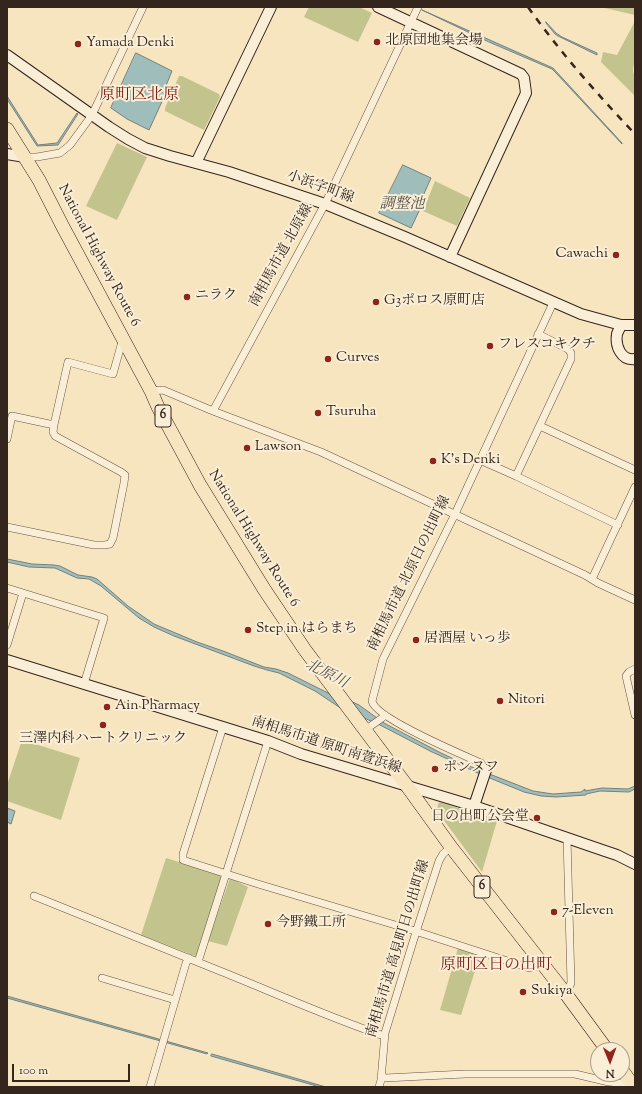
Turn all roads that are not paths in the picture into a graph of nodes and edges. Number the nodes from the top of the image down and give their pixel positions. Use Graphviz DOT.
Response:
graph roads {
  1 [pos="143,7"];
  2 [pos="271,7"];
  3 [pos="378,7"];
  4 [pos="418,7"];
  5 [pos="411,22"];
  6 [pos="7,55"];
  7 [pos="92,115"];
  8 [pos="7,129"];
  9 [pos="7,154"];
  10 [pos="25,157"];
  11 [pos="196,163"];
  12 [pos="325,204"];
  13 [pos="450,257"];
  14 [pos="553,303"];
  15 [pos="621,325"];
  16 [pos="635,325"];
  17 [pos="538,334"];
  18 [pos="123,338"];
  19 [pos="635,359"];
  20 [pos="151,391"];
  21 [pos="213,411"];
  22 [pos="9,416"];
  23 [pos="54,425"];
  24 [pos="540,426"];
  25 [pos="7,439"];
  26 [pos="480,460"];
  27 [pos="635,470"];
  28 [pos="516,476"];
  29 [pos="635,487"];
  30 [pos="454,514"];
  31 [pos="618,525"];
  32 [pos="7,527"];
  33 [pos="592,579"];
  34 [pos="7,588"];
  35 [pos="23,593"];
  36 [pos="635,600"];
  37 [pos="7,645"];
  38 [pos="7,660"];
  39 [pos="635,669"];
  40 [pos="84,684"];
  41 [pos="635,714"];
  42 [pos="383,716"];
  43 [pos="366,725"];
  44 [pos="222,727"];
  45 [pos="268,742"];
  46 [pos="486,770"];
  47 [pos="407,786"];
  48 [pos="474,806"];
  49 [pos="567,838"];
  50 [pos="451,847"];
  51 [pos="635,864"];
  52 [pos="227,873"];
  53 [pos="34,896"];
  54 [pos="416,932"];
  55 [pos="189,958"];
  56 [pos="198,962"];
  57 [pos="542,964"];
  58 [pos="102,978"];
  59 [pos="566,994"];
  60 [pos="175,1000"];
  61 [pos="384,1036"];
  62 [pos="601,1042"];
  63 [pos="381,1076"];
  64 [pos="633,1085"];
  65 [pos="150,1087"];
  66 [pos="379,1087"];
  1 -- 7 [label="street"];
  2 -- 11 [label="street"];
  3 -- 5 [label="street"];
  4 -- 5 [label="street, 南相馬市道 北原線"];
  5 -- 12 [label="street, 南相馬市道 北原線"];
  5 -- 13 [label="street"];
  6 -- 7 [label="street, 小浜字町線"];
  7 -- 10 [label="street"];
  7 -- 11 [label="street, 小浜字町線"];
  8 -- 10 [label="highway, National Highway Route 6 / 6"];
  9 -- 10 [label="street"];
  10 -- 18 [label="highway, National Highway Route 6 / 6"];
  11 -- 12 [label="street, 小浜字町線"];
  12 -- 13 [label="street, 小浜字町線"];
  12 -- 21 [label="street, 南相馬市道 北原線"];
  13 -- 14 [label="street, 小浜字町線"];
  14 -- 15 [label="street, 小浜字町線"];
  14 -- 17 [label="street, 南相馬市道 北原日の出町線"];
  15 -- 16 [label="street, 小浜字町線"];
  15 -- 19 [label="street"];
  17 -- 24 [label="street"];
  17 -- 26 [label="street, 南相馬市道 北原日の出町線"];
  18 -- 20 [label="highway, National Highway Route 6 / 6"];
  18 -- 23 [label="street"];
  20 -- 21 [label="street"];
  20 -- 43 [label="highway, National Highway Route 6 / 6"];
  21 -- 30 [label="street"];
  22 -- 23 [label="street"];
  22 -- 25 [label="street"];
  23 -- 32 [label="street"];
  24 -- 27 [label="street"];
  24 -- 28 [label="street"];
  26 -- 28 [label="street"];
  26 -- 30 [label="street, 南相馬市道 北原日の出町線"];
  28 -- 31 [label="street"];
  29 -- 31 [label="street"];
  30 -- 33 [label="street"];
  30 -- 42 [label="street, 南相馬市道 北原日の出町線"];
  31 -- 33 [label="street"];
  33 -- 36 [label="street"];
  34 -- 35 [label="street"];
  35 -- 37 [label="street"];
  35 -- 40 [label="street"];
  38 -- 40 [label="street, 南相馬市道 原町南萱浜線"];
  39 -- 41 [label="street"];
  40 -- 44 [label="street, 南相馬市道 原町南萱浜線"];
  42 -- 43 [label="street"];
  42 -- 46 [label="street, 南相馬市道 北原日の出町線"];
  43 -- 47 [label="highway, National Highway Route 6 / 6"];
  44 -- 45 [label="street, 南相馬市道 原町南萱浜線"];
  44 -- 52 [label="street"];
  45 -- 47 [label="street, 南相馬市道 原町南萱浜線"];
  45 -- 52 [label="street"];
  46 -- 48 [label="street, 南相馬市道 北原日の出町線"];
  47 -- 48 [label="street, 南相馬市道 原町南萱浜線"];
  47 -- 50 [label="highway, National Highway Route 6 / 6"];
  48 -- 49 [label="street, 南相馬市道 原町南萱浜線"];
  49 -- 51 [label="street, 南相馬市道 原町南萱浜線"];
  49 -- 59 [label="street"];
  50 -- 54 [label="street, 南相馬市道 高見町日の出町線"];
  50 -- 57 [label="highway, National Highway Route 6 / 6"];
  52 -- 54 [label="street"];
  52 -- 56 [label="street"];
  53 -- 55 [label="street"];
  54 -- 57 [label="street"];
  54 -- 61 [label="street, 南相馬市道 高見町日の出町線"];
  55 -- 56 [label="street"];
  55 -- 60 [label="street"];
  56 -- 61 [label="street"];
  57 -- 59 [label="highway, National Highway Route 6 / 6"];
  58 -- 60 [label="street"];
  59 -- 62 [label="highway, National Highway Route 6 / 6"];
  60 -- 65 [label="street"];
  61 -- 63 [label="street, 南相馬市道 高見町日の出町線"];
  63 -- 64 [label="street"];
  63 -- 66 [label="street, 南相馬市道 高見町日の出町線"];
}
